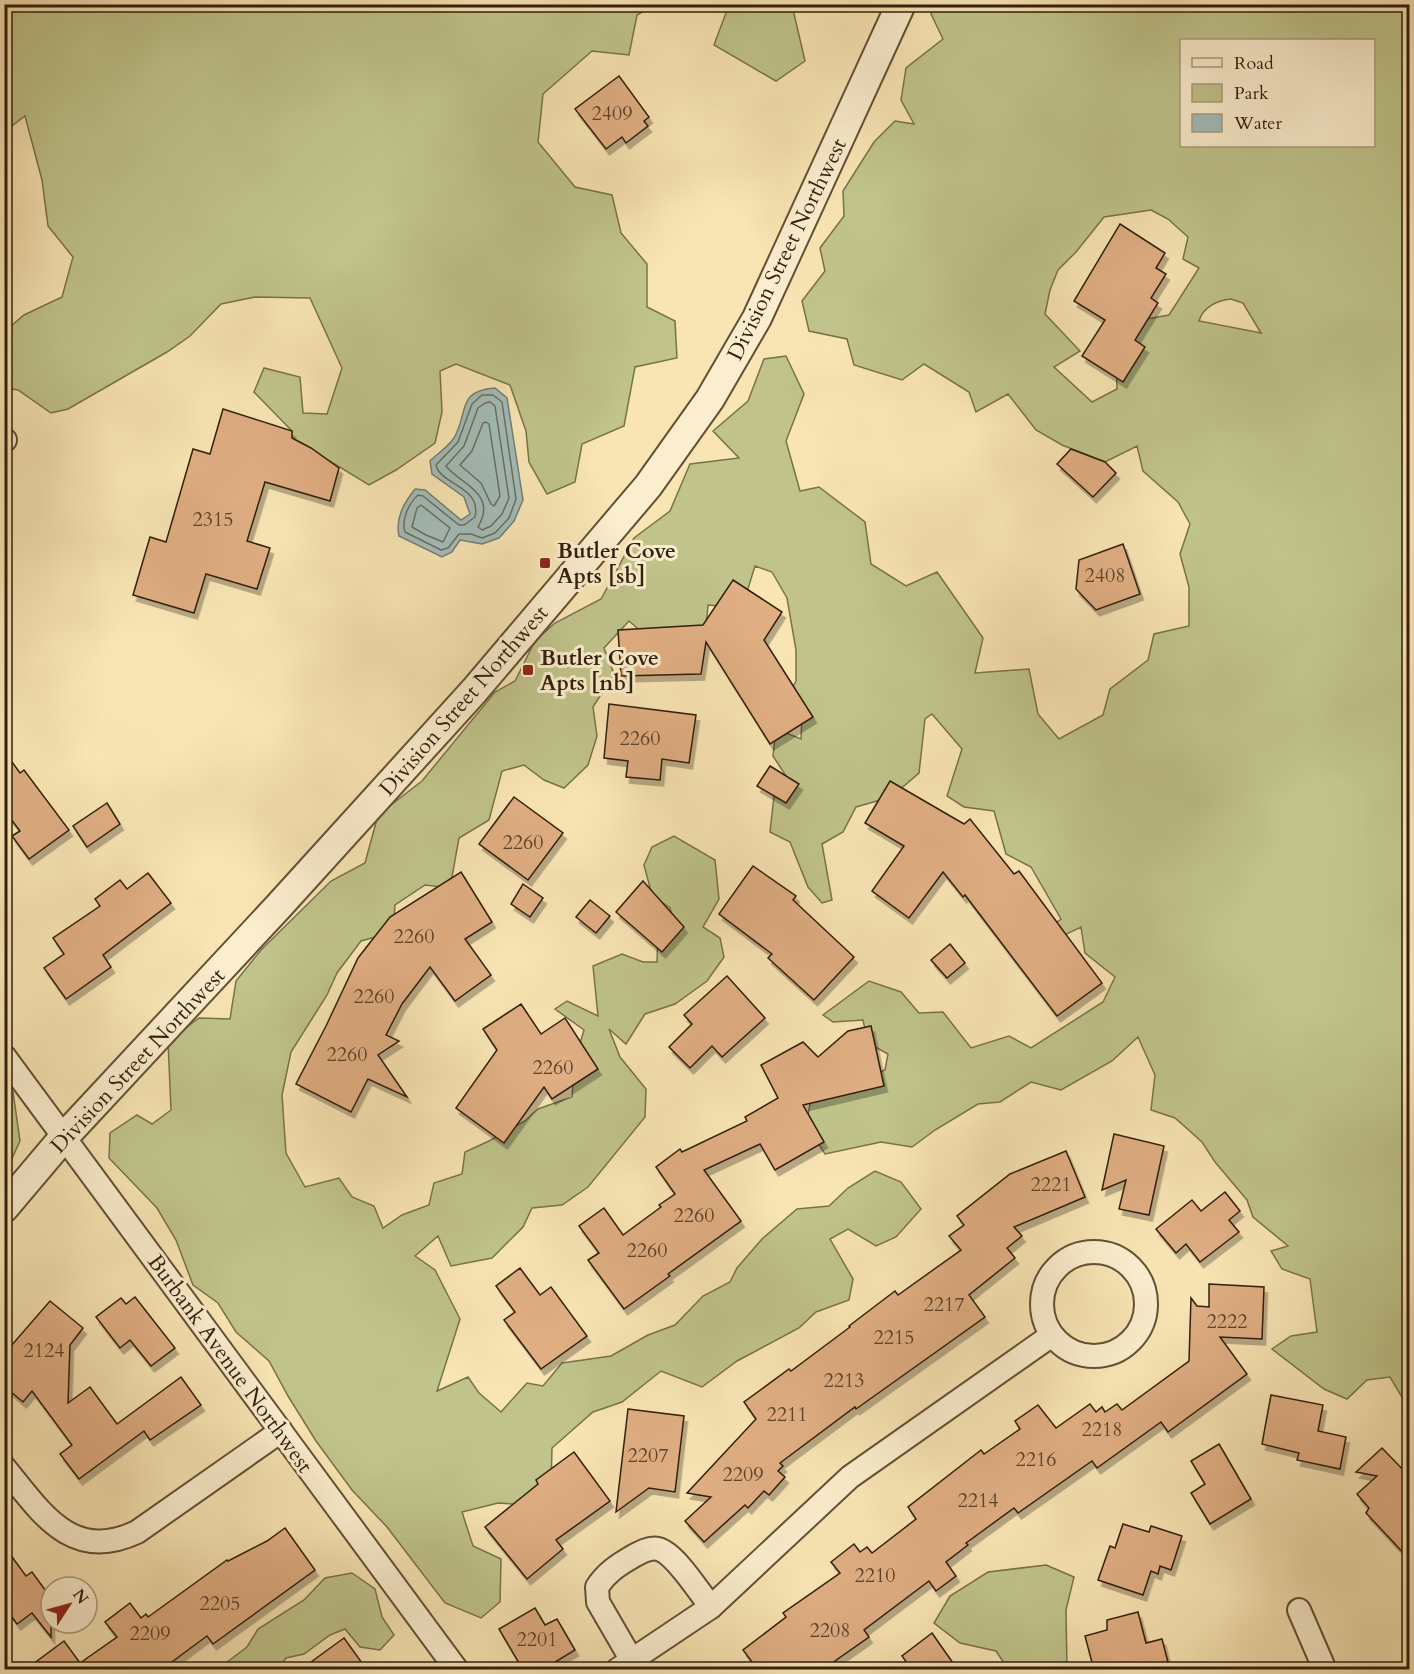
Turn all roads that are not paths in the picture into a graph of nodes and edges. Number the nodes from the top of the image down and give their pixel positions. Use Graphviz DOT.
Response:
graph roads {
  1 [pos="901,4"];
  2 [pos="4,1056"];
  3 [pos="64,1137"];
  4 [pos="4,1208"];
  5 [pos="1052,1335"];
  6 [pos="281,1431"];
  7 [pos="4,1467"];
  8 [pos="711,1607"];
  9 [pos="1299,1610"];
  10 [pos="624,1664"];
  11 [pos="457,1670"];
  12 [pos="1325,1670"];
  1 -- 3 [label="street, Division Street Northwest"];
  2 -- 3 [label="street, Burbank Avenue Northwest"];
  3 -- 4 [label="street, Division Street Northwest"];
  3 -- 6 [label="street, Burbank Avenue Northwest"];
  5 -- 5 [label="street"];
  5 -- 8 [label="street"];
  6 -- 7 [label="street"];
  6 -- 11 [label="street, Burbank Avenue Northwest"];
  8 -- 10 [label="street"];
  8 -- 10 [label="street"];
  9 -- 12 [label="street"];
}
